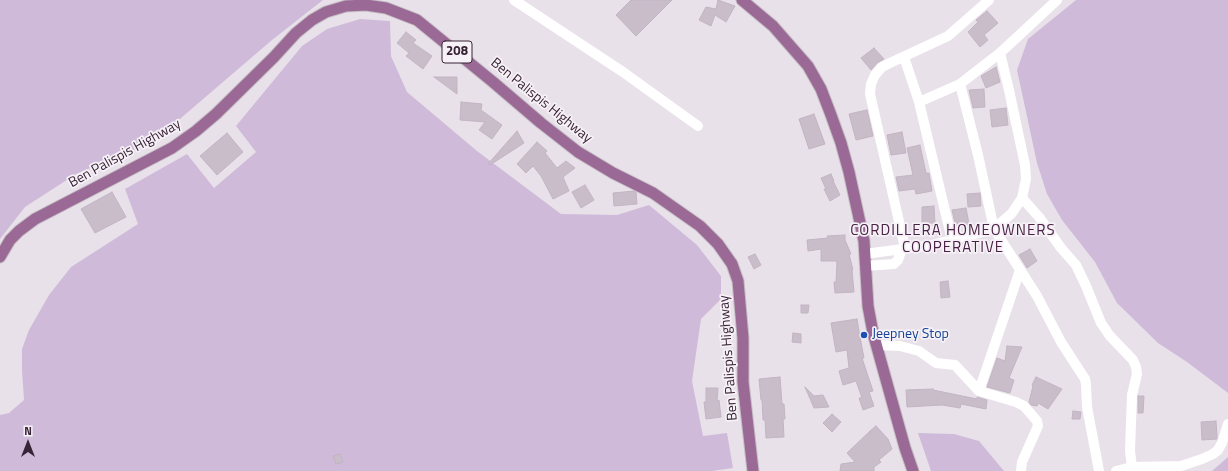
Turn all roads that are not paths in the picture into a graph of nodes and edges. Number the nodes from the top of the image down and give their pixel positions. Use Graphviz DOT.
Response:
graph roads {
  1 [pos="514,0"];
  2 [pos="742,0"];
  3 [pos="989,0"];
  4 [pos="1057,0"];
  5 [pos="350,3"];
  6 [pos="386,4"];
  7 [pos="1000,53"];
  8 [pos="904,57"];
  9 [pos="960,84"];
  10 [pos="919,102"];
  11 [pos="698,126"];
  12 [pos="1022,198"];
  13 [pos="994,229"];
  14 [pos="952,240"];
  15 [pos="904,249"];
  16 [pos="865,254"];
  17 [pos="0,257"];
  18 [pos="865,266"];
  19 [pos="1020,270"];
  20 [pos="876,345"];
  21 [pos="979,391"];
  22 [pos="1228,424"];
  23 [pos="1132,467"];
  24 [pos="753,471"];
  25 [pos="913,471"];
  26 [pos="1021,471"];
  27 [pos="1099,471"];
  28 [pos="1116,471"];
  1 -- 11 [label="street"];
  2 -- 16 [label="main road"];
  3 -- 8 [label="street"];
  4 -- 7 [label="street"];
  5 -- 6 [label="main road, Ben Palispis Highway / 208"];
  5 -- 17 [label="main road, Ben Palispis Highway / 208"];
  6 -- 24 [label="main road, Ben Palispis Highway / 208"];
  7 -- 9 [label="street"];
  7 -- 12 [label="street"];
  8 -- 10 [label="street"];
  8 -- 15 [label="street"];
  9 -- 10 [label="street"];
  9 -- 13 [label="street"];
  10 -- 14 [label="street"];
  12 -- 13 [label="street"];
  12 -- 23 [label="street"];
  13 -- 14 [label="street"];
  13 -- 19 [label="street"];
  14 -- 15 [label="street"];
  15 -- 16 [label="street"];
  15 -- 18 [label="street"];
  16 -- 18 [label="main road"];
  18 -- 20 [label="main road"];
  19 -- 21 [label="street"];
  19 -- 27 [label="street"];
  20 -- 21 [label="street"];
  20 -- 25 [label="main road"];
  21 -- 26 [label="street"];
  22 -- 23 [label="street"];
  23 -- 28 [label="street"];
}
